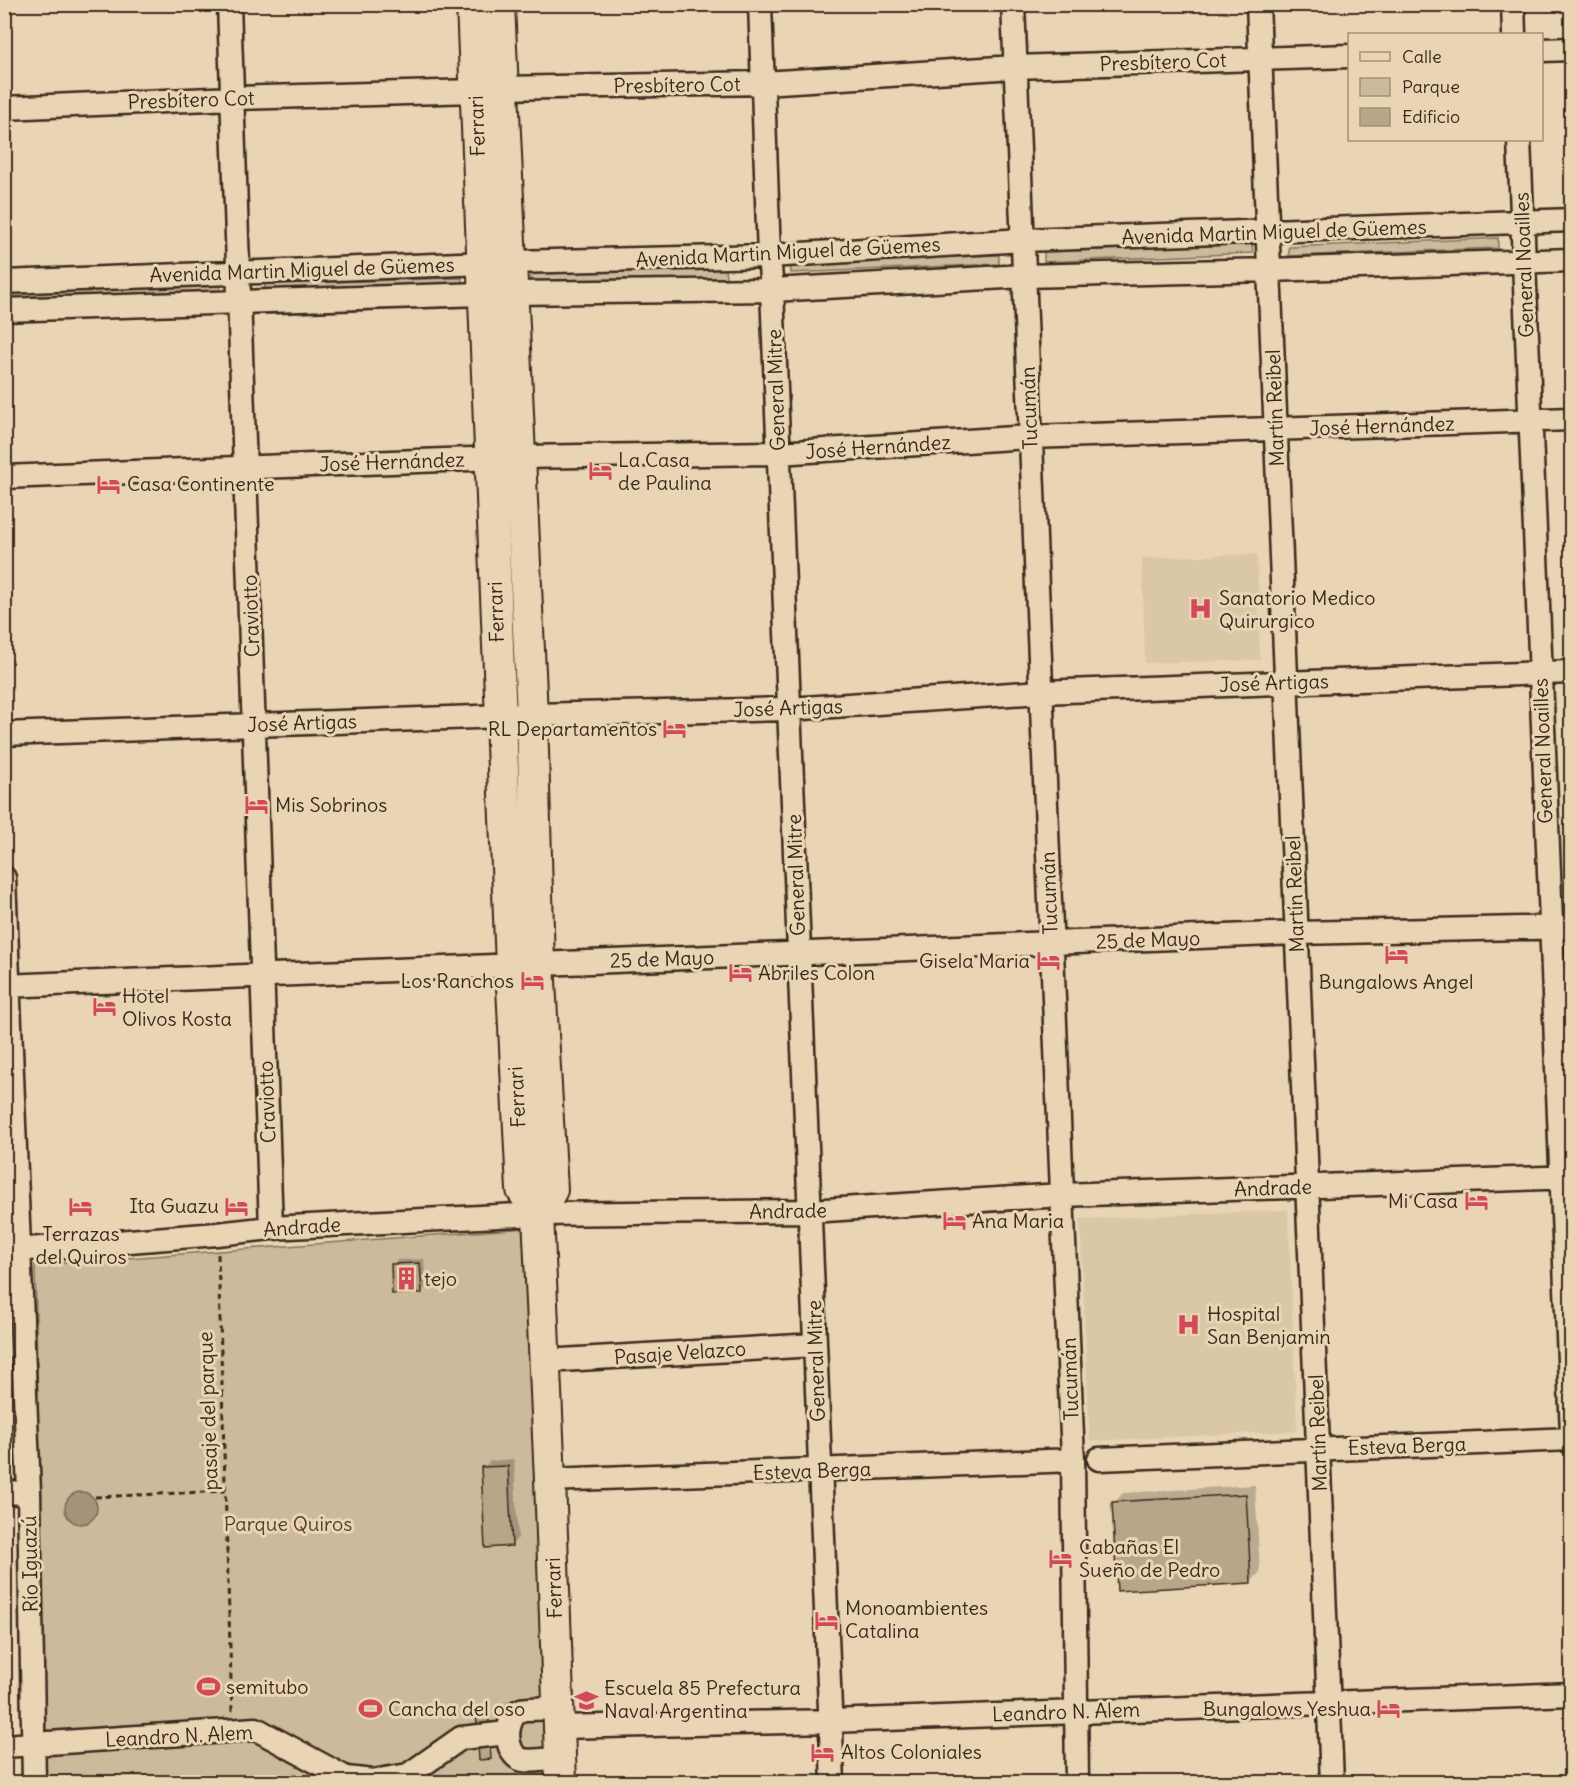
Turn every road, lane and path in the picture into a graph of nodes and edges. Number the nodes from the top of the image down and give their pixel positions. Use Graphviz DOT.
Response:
graph roads {
  1 [pos="230,4"];
  2 [pos="472,4"];
  3 [pos="498,4"];
  4 [pos="760,4"];
  5 [pos="1012,4"];
  6 [pos="1258,4"];
  7 [pos="1513,4"];
  8 [pos="1514,33"];
  9 [pos="1572,49"];
  10 [pos="1543,50"];
  11 [pos="1348,56"];
  12 [pos="1260,59"];
  13 [pos="1015,67"];
  14 [pos="763,83"];
  15 [pos="489,90"];
  16 [pos="234,98"];
  17 [pos="4,108"];
  18 [pos="1519,141"];
  19 [pos="1572,220"];
  20 [pos="1522,222"];
  21 [pos="1268,232"];
  22 [pos="1023,240"];
  23 [pos="769,256"];
  24 [pos="1572,260"];
  25 [pos="496,262"];
  26 [pos="1524,262"];
  27 [pos="1269,270"];
  28 [pos="239,272"];
  29 [pos="1024,276"];
  30 [pos="4,282"];
  31 [pos="772,290"];
  32 [pos="498,294"];
  33 [pos="240,302"];
  34 [pos="4,310"];
  35 [pos="1572,419"];
  36 [pos="1530,420"];
  37 [pos="1276,430"];
  38 [pos="1030,437"];
  39 [pos="778,453"];
  40 [pos="521,457"];
  41 [pos="490,459"];
  42 [pos="246,467"];
  43 [pos="4,477"];
  44 [pos="1572,672"];
  45 [pos="1540,673"];
  46 [pos="1286,683"];
  47 [pos="1041,693"];
  48 [pos="789,709"];
  49 [pos="532,715"];
  50 [pos="501,716"];
  51 [pos="255,725"];
  52 [pos="4,734"];
  53 [pos="4,878"];
  54 [pos="1561,927"];
  55 [pos="1297,933"];
  56 [pos="1052,944"];
  57 [pos="799,954"];
  58 [pos="525,965"];
  59 [pos="263,976"];
  60 [pos="7,986"];
  61 [pos="1566,1177"];
  62 [pos="1307,1186"];
  63 [pos="1062,1195"];
  64 [pos="810,1211"];
  65 [pos="538,1214"];
  66 [pos="271,1228"];
  67 [pos="217,1234"];
  68 [pos="12,1250"];
  69 [pos="816,1345"];
  70 [pos="545,1361"];
  71 [pos="1572,1437"];
  72 [pos="1318,1449"];
  73 [pos="1099,1459"];
  74 [pos="1073,1460"];
  75 [pos="821,1471"];
  76 [pos="550,1480"];
  77 [pos="225,1491"];
  78 [pos="29,1492"];
  79 [pos="4,1493"];
  80 [pos="95,1497"];
  81 [pos="1572,1694"];
  82 [pos="1329,1703"];
  83 [pos="1077,1712"];
  84 [pos="559,1718"];
  85 [pos="831,1721"];
  86 [pos="233,1731"];
  87 [pos="508,1733"];
  88 [pos="33,1745"];
  89 [pos="4,1746"];
  90 [pos="560,1770"];
  91 [pos="34,1782"];
  92 [pos="834,1782"];
  93 [pos="1077,1782"];
  94 [pos="1332,1782"];
  1 -- 16 [label="street, Craviotto"];
  2 -- 15 [label="main road, Ferrari"];
  3 -- 15 [label="main road, Ferrari"];
  4 -- 14 [label="street, General Mitre"];
  5 -- 13 [label="street, Tucumán"];
  6 -- 12 [label="street, Martín Reibel"];
  7 -- 8 [label="street"];
  9 -- 10 [label="street"];
  11 -- 12 [label="street, Presbítero Cot"];
  12 -- 13 [label="street, Presbítero Cot"];
  12 -- 21 [label="street, Martín Reibel"];
  13 -- 14 [label="street, Presbítero Cot"];
  13 -- 22 [label="street, Tucumán"];
  14 -- 15 [label="street, Presbítero Cot"];
  14 -- 23 [label="street, General Mitre"];
  15 -- 16 [label="street, Presbítero Cot"];
  15 -- 25 [label="main road, Ferrari"];
  16 -- 17 [label="street, Presbítero Cot"];
  16 -- 28 [label="street, Craviotto"];
  18 -- 20 [label="street, General Noailles"];
  19 -- 20 [label="street, Avenida Martin Miguel de Güemes"];
  20 -- 21 [label="street, Avenida Martin Miguel de Güemes"];
  20 -- 26 [label="street, General Noailles"];
  21 -- 22 [label="street, Avenida Martin Miguel de Güemes"];
  21 -- 27 [label="street, Martín Reibel"];
  22 -- 23 [label="street, Avenida Martin Miguel de Güemes"];
  22 -- 29 [label="street, Tucumán"];
  23 -- 25 [label="street, Avenida Martin Miguel de Güemes"];
  23 -- 31 [label="street, General Mitre"];
  24 -- 26 [label="street, Avenida Martin Miguel de Güemes"];
  25 -- 28 [label="street, Avenida Martin Miguel de Güemes"];
  25 -- 32 [label="main road, Ferrari"];
  26 -- 27 [label="street, Avenida Martin Miguel de Güemes"];
  26 -- 36 [label="street, General Noailles"];
  27 -- 29 [label="street, Avenida Martin Miguel de Güemes"];
  27 -- 37 [label="street, Martín Reibel"];
  28 -- 30 [label="street, Avenida Martin Miguel de Güemes"];
  28 -- 33 [label="street, Craviotto"];
  29 -- 31 [label="street, Avenida Martin Miguel de Güemes"];
  29 -- 38 [label="street, Tucumán"];
  31 -- 32 [label="street, Avenida Martin Miguel de Güemes"];
  31 -- 39 [label="street, General Mitre"];
  32 -- 33 [label="street, Avenida Martin Miguel de Güemes"];
  32 -- 40 [label="main road, Ferrari"];
  32 -- 41 [label="main road, Ferrari"];
  33 -- 34 [label="street, Avenida Martin Miguel de Güemes"];
  33 -- 42 [label="street, Craviotto"];
  35 -- 36 [label="street, José Hernández"];
  36 -- 37 [label="street, José Hernández"];
  36 -- 45 [label="street, General Noailles"];
  37 -- 38 [label="street, José Hernández"];
  37 -- 46 [label="street, Martín Reibel"];
  38 -- 39 [label="street, José Hernández"];
  38 -- 47 [label="street, Tucumán"];
  39 -- 40 [label="street, José Hernández"];
  39 -- 48 [label="street, General Mitre"];
  40 -- 41 [label="street, José Hernández"];
  40 -- 49 [label="main road, Ferrari"];
  41 -- 42 [label="street, José Hernández"];
  41 -- 50 [label="main road, Ferrari"];
  42 -- 43 [label="street, José Hernández"];
  42 -- 51 [label="street, Craviotto"];
  44 -- 45 [label="street, José Artigas"];
  45 -- 46 [label="street, José Artigas"];
  45 -- 54 [label="street, General Noailles"];
  46 -- 47 [label="street, José Artigas"];
  46 -- 55 [label="street, Martín Reibel"];
  47 -- 48 [label="street, José Artigas"];
  47 -- 56 [label="street, Tucumán"];
  48 -- 49 [label="street, José Artigas"];
  48 -- 57 [label="street, General Mitre"];
  49 -- 50 [label="street, José Artigas"];
  49 -- 58 [label="main road, Ferrari"];
  50 -- 51 [label="street, José Artigas"];
  50 -- 58 [label="main road, Ferrari"];
  51 -- 52 [label="street, José Artigas"];
  51 -- 59 [label="street, Craviotto"];
  53 -- 60 [label="street, Río Iguazú"];
  54 -- 55 [label="street, 25 de Mayo"];
  54 -- 61 [label="street, General Noailles"];
  55 -- 56 [label="street, 25 de Mayo"];
  55 -- 62 [label="street, Martín Reibel"];
  56 -- 57 [label="street, 25 de Mayo"];
  56 -- 63 [label="street, Tucumán"];
  57 -- 58 [label="street, 25 de Mayo"];
  57 -- 64 [label="street, General Mitre"];
  58 -- 59 [label="street, 25 de Mayo"];
  58 -- 65 [label="main road, Ferrari"];
  59 -- 60 [label="street, 25 de Mayo"];
  59 -- 66 [label="street, Craviotto"];
  60 -- 68 [label="street, Río Iguazú"];
  61 -- 62 [label="street, Andrade"];
  61 -- 71 [label="street, General Noailles"];
  62 -- 63 [label="street, Andrade"];
  62 -- 72 [label="street, Martín Reibel"];
  63 -- 64 [label="street, Andrade"];
  63 -- 74 [label="street, Tucumán"];
  64 -- 65 [label="street, Andrade"];
  64 -- 69 [label="street, General Mitre"];
  65 -- 66 [label="street, Andrade"];
  65 -- 70 [label="main road, Ferrari"];
  66 -- 67 [label="street, Andrade"];
  67 -- 68 [label="street, Andrade"];
  67 -- 77 [label="path, pasaje del parque"];
  68 -- 78 [label="street, Río Iguazú"];
  69 -- 70 [label="street, Pasaje Velazco"];
  69 -- 75 [label="street, General Mitre"];
  70 -- 76 [label="main road, Ferrari"];
  71 -- 72 [label="street, Esteva Berga"];
  72 -- 73 [label="street, Esteva Berga"];
  72 -- 82 [label="street, Martín Reibel"];
  74 -- 75 [label="street, Esteva Berga"];
  74 -- 83 [label="street, Tucumán"];
  75 -- 76 [label="street, Esteva Berga"];
  75 -- 85 [label="street, General Mitre"];
  76 -- 84 [label="main road, Ferrari"];
  77 -- 80 [label="path"];
  77 -- 86 [label="path, pasaje del parque"];
  78 -- 79 [label="street"];
  78 -- 88 [label="street, Río Iguazú"];
  81 -- 82 [label="street, Leandro N. Alem"];
  82 -- 83 [label="street, Leandro N. Alem"];
  82 -- 94 [label="street, Martín Reibel"];
  83 -- 85 [label="street, Leandro N. Alem"];
  83 -- 93 [label="street, Tucumán"];
  84 -- 85 [label="street, Leandro N. Alem"];
  84 -- 87 [label="street, Leandro N. Alem"];
  84 -- 90 [label="main road, Ferrari"];
  85 -- 92 [label="street, General Mitre"];
  86 -- 87 [label="street, Leandro N. Alem"];
  86 -- 88 [label="street, Leandro N. Alem"];
  87 -- 90 [label="street"];
  88 -- 89 [label="street, Leandro N. Alem"];
  88 -- 91 [label="street, Río Iguazú"];
}
